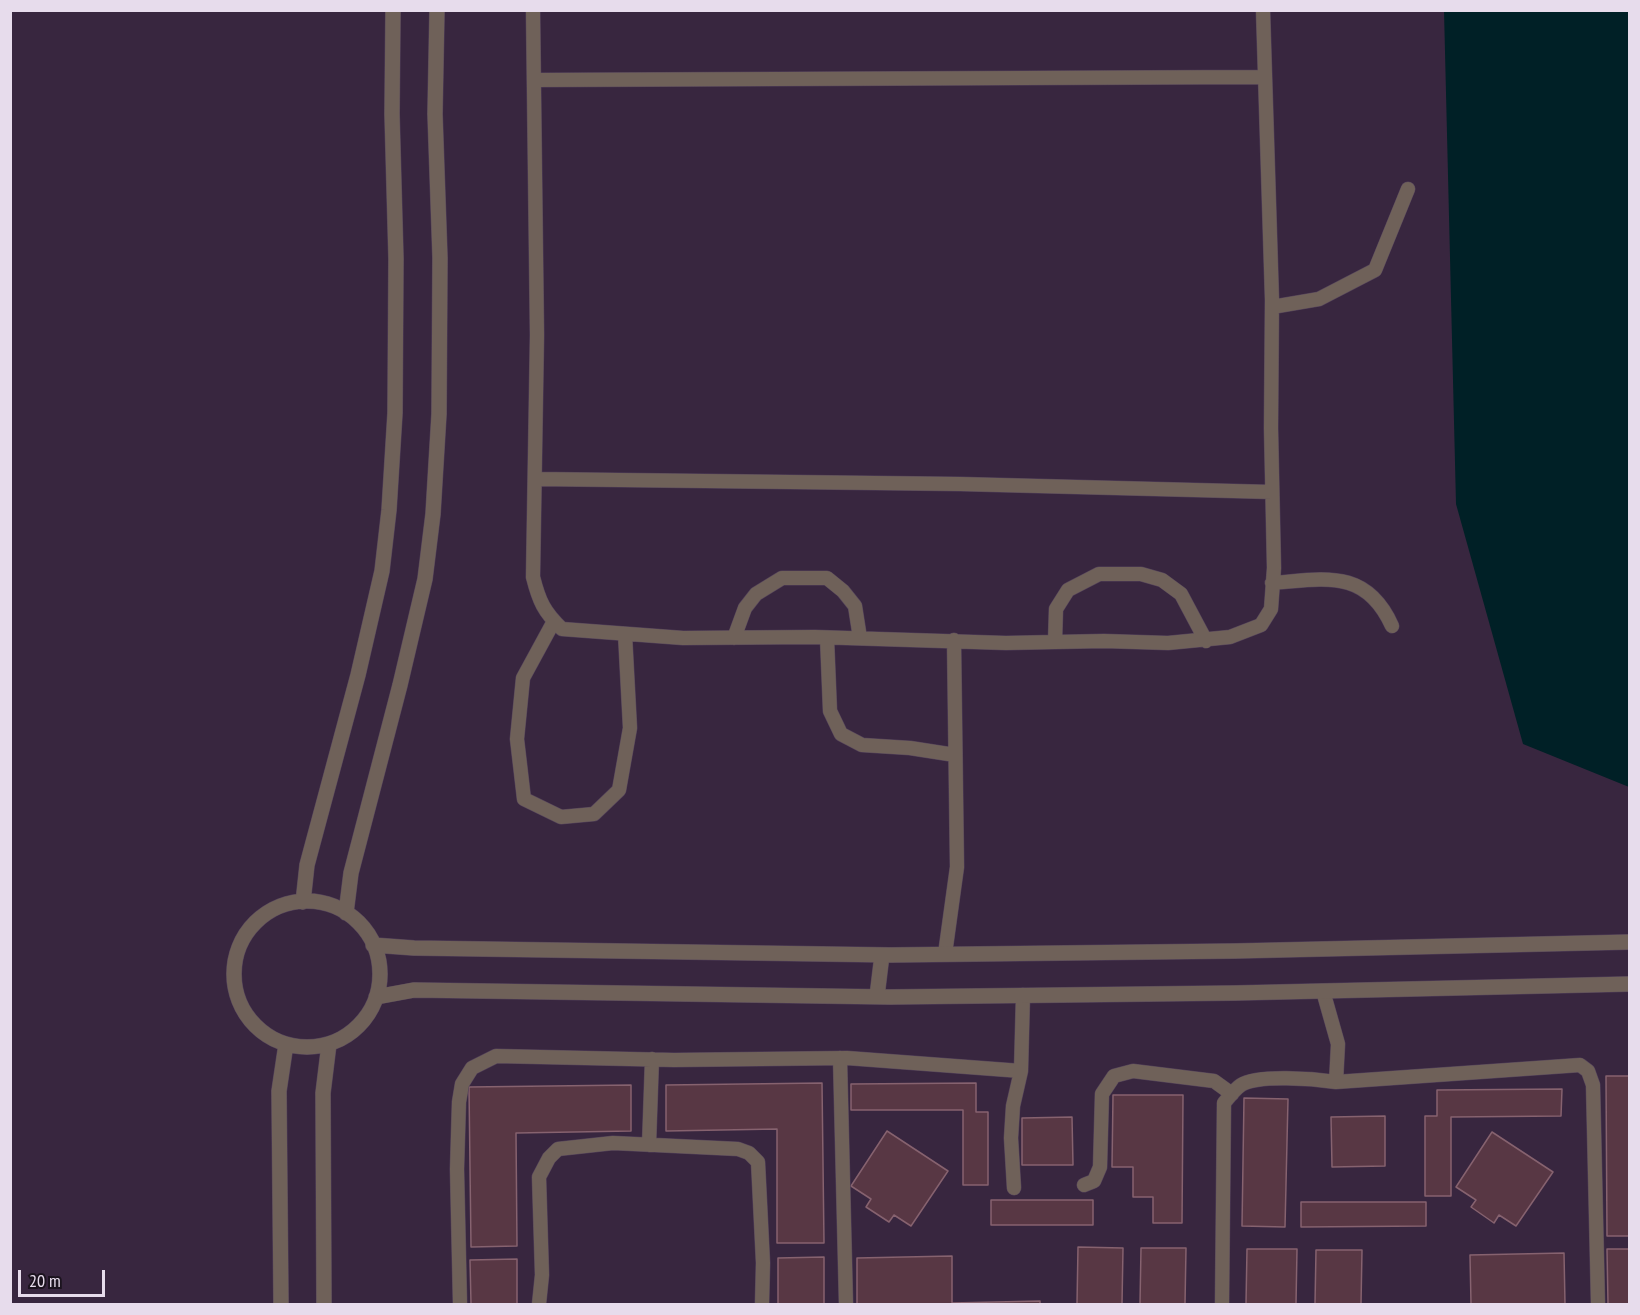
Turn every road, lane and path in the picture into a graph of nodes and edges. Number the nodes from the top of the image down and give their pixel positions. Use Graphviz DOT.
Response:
graph roads {
  1 [pos="393,10"];
  2 [pos="437,10"];
  3 [pos="533,10"];
  4 [pos="1263,10"];
  5 [pos="1264,77"];
  6 [pos="534,80"];
  7 [pos="1408,189"];
  8 [pos="1272,307"];
  9 [pos="535,479"];
  10 [pos="1272,492"];
  11 [pos="1272,583"];
  12 [pos="554,621"];
  13 [pos="1392,626"];
  14 [pos="625,634"];
  15 [pos="734,638"];
  16 [pos="827,638"];
  17 [pos="860,638"];
  18 [pos="954,640"];
  19 [pos="1206,641"];
  20 [pos="1054,642"];
  21 [pos="956,755"];
  22 [pos="303,902"];
  23 [pos="346,913"];
  24 [pos="1629,942"];
  25 [pos="373,945"];
  26 [pos="945,954"];
  27 [pos="882,955"];
  28 [pos="1629,984"];
  29 [pos="1323,991"];
  30 [pos="1023,995"];
  31 [pos="877,996"];
  32 [pos="376,997"];
  33 [pos="286,1044"];
  34 [pos="329,1044"];
  35 [pos="840,1058"];
  36 [pos="652,1059"];
  37 [pos="1021,1071"];
  38 [pos="1336,1082"];
  39 [pos="1232,1094"];
  40 [pos="650,1145"];
  41 [pos="1084,1185"];
  42 [pos="1014,1188"];
  43 [pos="281,1305"];
  44 [pos="324,1305"];
  45 [pos="460,1305"];
  46 [pos="540,1305"];
  47 [pos="762,1305"];
  48 [pos="846,1305"];
  49 [pos="1222,1305"];
  50 [pos="1598,1305"];
  1 -- 22 [label="street"];
  2 -- 23 [label="street"];
  3 -- 6 [label="lane"];
  4 -- 5 [label="lane"];
  5 -- 6 [label="lane"];
  5 -- 8 [label="lane"];
  6 -- 9 [label="lane"];
  7 -- 8 [label="lane"];
  8 -- 10 [label="lane"];
  9 -- 10 [label="lane"];
  9 -- 12 [label="lane"];
  10 -- 11 [label="lane"];
  11 -- 13 [label="lane"];
  11 -- 19 [label="lane"];
  12 -- 14 [label="lane"];
  12 -- 14 [label="lane"];
  14 -- 15 [label="lane"];
  15 -- 16 [label="lane"];
  15 -- 17 [label="lane"];
  16 -- 17 [label="lane"];
  16 -- 21 [label="lane"];
  17 -- 18 [label="lane"];
  18 -- 20 [label="lane"];
  18 -- 21 [label="lane"];
  19 -- 20 [label="lane"];
  19 -- 20 [label="lane"];
  21 -- 26 [label="lane"];
  22 -- 23 [label="street"];
  22 -- 33 [label="street"];
  23 -- 25 [label="street"];
  24 -- 26 [label="street"];
  25 -- 27 [label="street"];
  25 -- 32 [label="street"];
  26 -- 27 [label="street"];
  27 -- 31 [label="street"];
  28 -- 29 [label="street"];
  29 -- 30 [label="street"];
  29 -- 38 [label="lane"];
  30 -- 31 [label="street"];
  30 -- 37 [label="lane"];
  31 -- 32 [label="street"];
  32 -- 34 [label="street"];
  33 -- 34 [label="street"];
  33 -- 43 [label="street"];
  34 -- 44 [label="street"];
  35 -- 36 [label="lane"];
  35 -- 37 [label="lane"];
  35 -- 48 [label="lane"];
  36 -- 40 [label="lane"];
  36 -- 45 [label="lane"];
  37 -- 42 [label="lane"];
  38 -- 39 [label="lane"];
  38 -- 50 [label="lane"];
  39 -- 41 [label="lane"];
  39 -- 49 [label="lane"];
  40 -- 46 [label="lane"];
  40 -- 47 [label="lane"];
}
